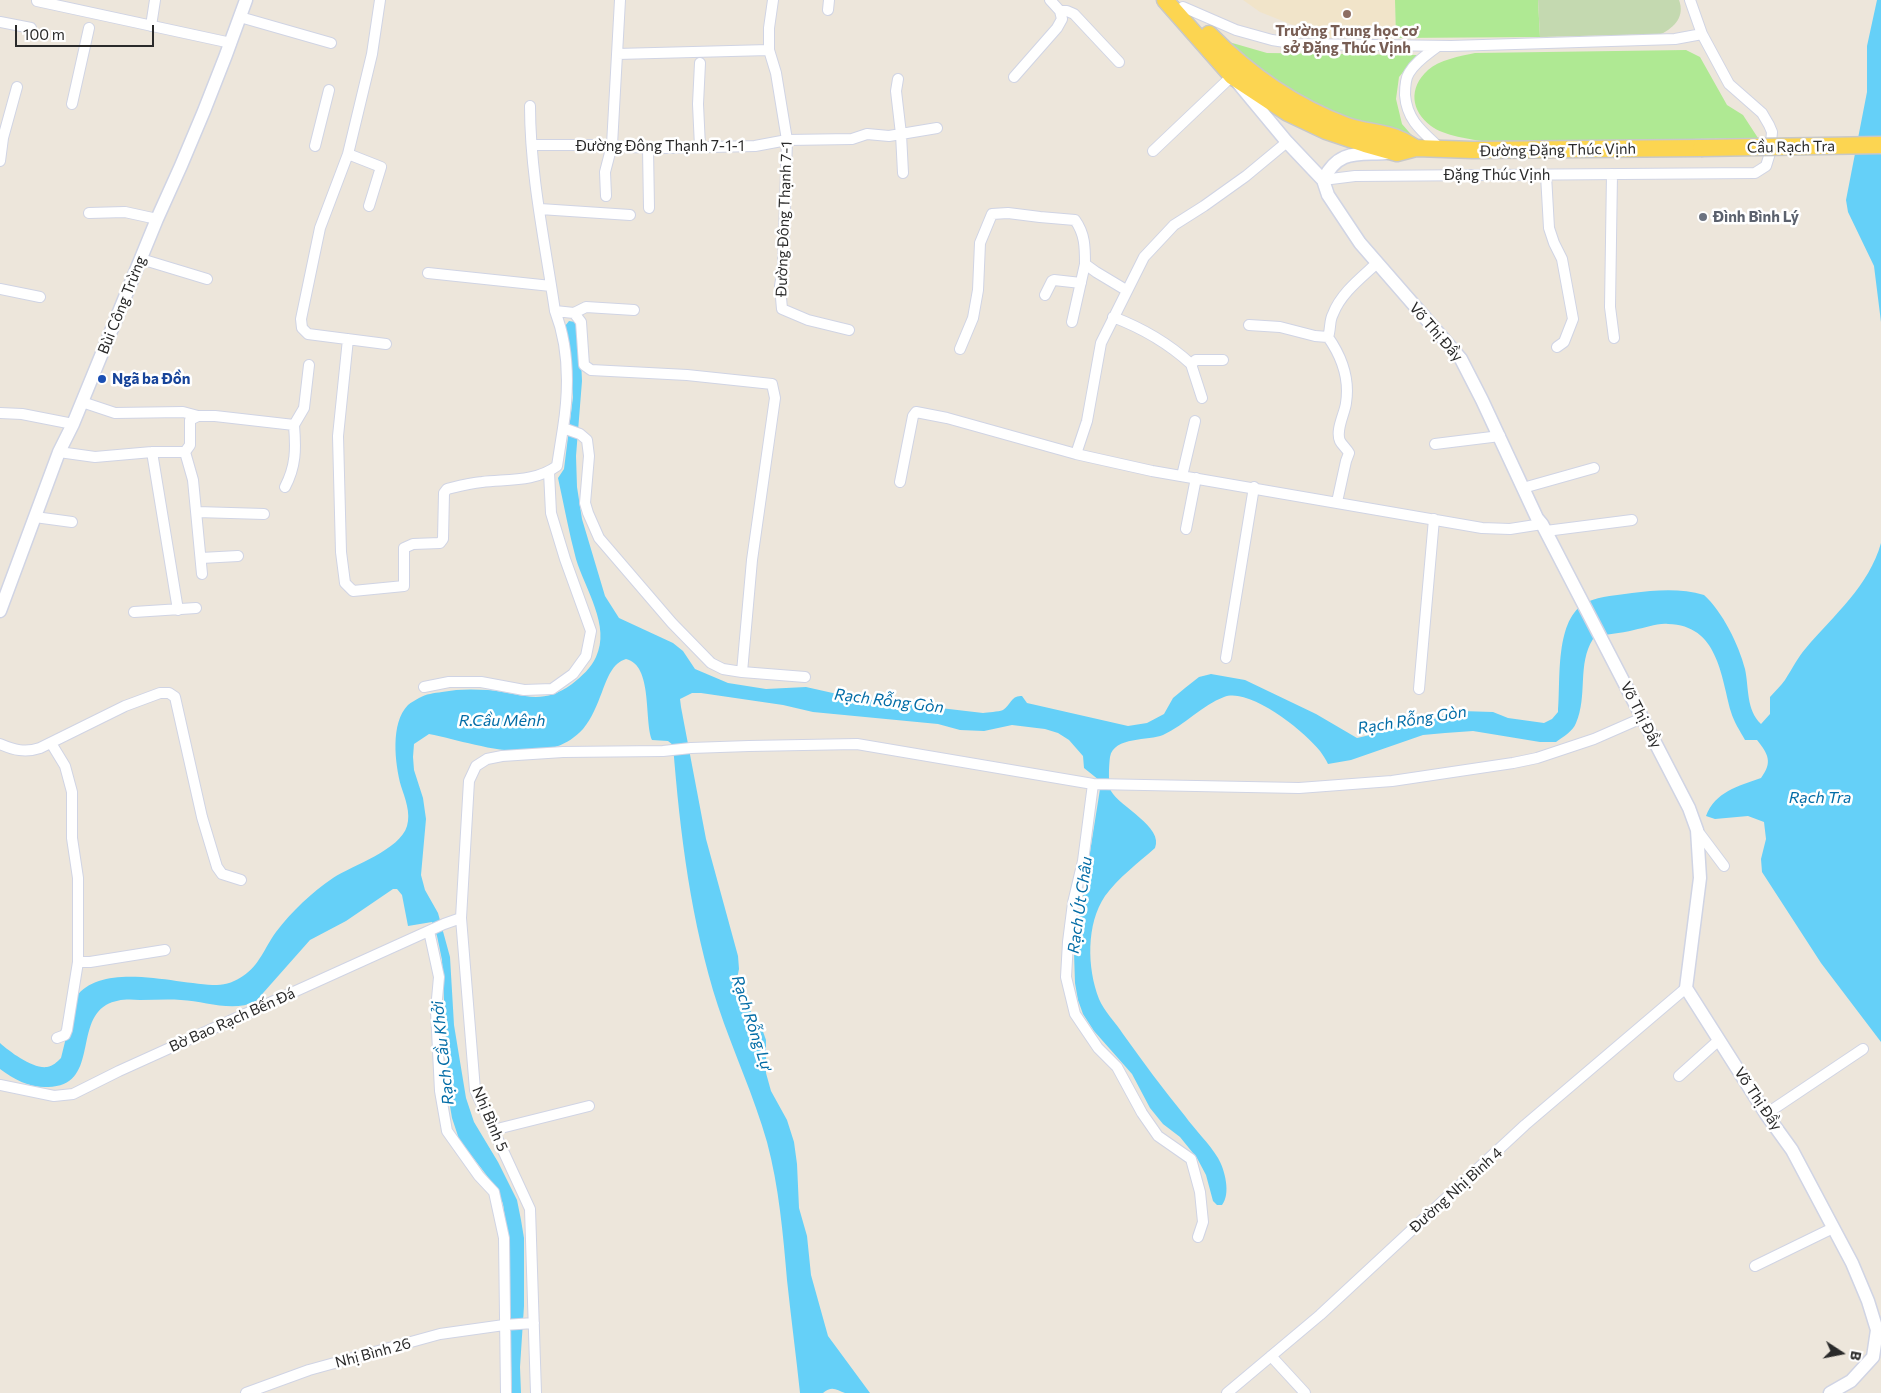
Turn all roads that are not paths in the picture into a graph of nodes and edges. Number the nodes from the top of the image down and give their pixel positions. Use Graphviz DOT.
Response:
graph roads {
  1 [pos="155,0"];
  2 [pos="246,0"];
  3 [pos="380,0"];
  4 [pos="620,0"];
  5 [pos="773,0"];
  6 [pos="1050,0"];
  7 [pos="1165,0"];
  8 [pos="1690,0"];
  9 [pos="36,1"];
  10 [pos="1180,3"];
  11 [pos="1060,12"];
  12 [pos="240,17"];
  13 [pos="0,22"];
  14 [pos="151,26"];
  15 [pos="31,28"];
  16 [pos="89,28"];
  17 [pos="1702,34"];
  18 [pos="231,43"];
  19 [pos="331,43"];
  20 [pos="1438,46"];
  21 [pos="769,50"];
  22 [pos="617,54"];
  23 [pos="1119,62"];
  24 [pos="700,63"];
  25 [pos="1232,76"];
  26 [pos="1014,77"];
  27 [pos="898,78"];
  28 [pos="17,87"];
  29 [pos="329,90"];
  30 [pos="72,104"];
  31 [pos="530,106"];
  32 [pos="4,122"];
  33 [pos="937,128"];
  34 [pos="901,134"];
  35 [pos="787,140"];
  36 [pos="1287,142"];
  37 [pos="532,145"];
  38 [pos="612,145"];
  39 [pos="1881,145"];
  40 [pos="315,146"];
  41 [pos="700,147"];
  42 [pos="648,148"];
  43 [pos="1416,148"];
  44 [pos="1701,148"];
  45 [pos="1442,149"];
  46 [pos="1152,151"];
  47 [pos="1397,153"];
  48 [pos="348,154"];
  49 [pos="0,161"];
  50 [pos="903,173"];
  51 [pos="1612,174"];
  52 [pos="1546,175"];
  53 [pos="1323,180"];
  54 [pos="606,196"];
  55 [pos="369,206"];
  56 [pos="648,208"];
  57 [pos="540,209"];
  58 [pos="88,213"];
  59 [pos="630,215"];
  60 [pos="157,219"];
  61 [pos="141,259"];
  62 [pos="1377,263"];
  63 [pos="1085,264"];
  64 [pos="428,272"];
  65 [pos="207,279"];
  66 [pos="1081,283"];
  67 [pos="551,286"];
  68 [pos="0,289"];
  69 [pos="1126,290"];
  70 [pos="1045,295"];
  71 [pos="40,296"];
  72 [pos="634,310"];
  73 [pos="554,311"];
  74 [pos="574,312"];
  75 [pos="1112,317"];
  76 [pos="1072,322"];
  77 [pos="1249,325"];
  78 [pos="849,330"];
  79 [pos="1328,337"];
  80 [pos="1614,338"];
  81 [pos="348,339"];
  82 [pos="386,344"];
  83 [pos="1557,347"];
  84 [pos="960,349"];
  85 [pos="1223,360"];
  86 [pos="1191,364"];
  87 [pos="308,365"];
  88 [pos="1202,398"];
  89 [pos="82,402"];
  90 [pos="0,413"];
  91 [pos="198,416"];
  92 [pos="1195,421"];
  93 [pos="73,424"];
  94 [pos="294,425"];
  95 [pos="566,428"];
  96 [pos="1500,436"];
  97 [pos="1435,444"];
  98 [pos="59,452"];
  99 [pos="152,452"];
  100 [pos="185,452"];
  101 [pos="1076,454"];
  102 [pos="1594,468"];
  103 [pos="549,472"];
  104 [pos="1182,476"];
  105 [pos="1196,478"];
  106 [pos="900,482"];
  107 [pos="1254,487"];
  108 [pos="285,488"];
  109 [pos="1523,488"];
  110 [pos="1337,502"];
  111 [pos="197,512"];
  112 [pos="264,514"];
  113 [pos="35,517"];
  114 [pos="1434,520"];
  115 [pos="1632,520"];
  116 [pos="72,522"];
  117 [pos="1186,528"];
  118 [pos="1544,528"];
  119 [pos="238,556"];
  120 [pos="201,558"];
  121 [pos="202,574"];
  122 [pos="196,608"];
  123 [pos="178,610"];
  124 [pos="0,611"];
  125 [pos="134,612"];
  126 [pos="1226,658"];
  127 [pos="742,672"];
  128 [pos="805,677"];
  129 [pos="424,687"];
  130 [pos="1419,690"];
  131 [pos="1642,718"];
  132 [pos="51,743"];
  133 [pos="0,744"];
  134 [pos="1096,784"];
  135 [pos="1697,830"];
  136 [pos="1724,866"];
  137 [pos="241,880"];
  138 [pos="461,918"];
  139 [pos="431,930"];
  140 [pos="165,950"];
  141 [pos="78,962"];
  142 [pos="1686,988"];
  143 [pos="57,1038"];
  144 [pos="1719,1040"];
  145 [pos="1863,1049"];
  146 [pos="1679,1076"];
  147 [pos="0,1085"];
  148 [pos="589,1106"];
  149 [pos="1766,1114"];
  150 [pos="493,1130"];
  151 [pos="1833,1228"];
  152 [pos="1198,1237"];
  153 [pos="1755,1266"];
  154 [pos="530,1323"];
  155 [pos="505,1325"];
  156 [pos="1879,1329"];
  157 [pos="1271,1356"];
  158 [pos="246,1393"];
  159 [pos="506,1393"];
  160 [pos="536,1393"];
  161 [pos="1227,1393"];
  162 [pos="1305,1393"];
  163 [pos="1830,1393"];
  1 -- 14 [label="street"];
  2 -- 12 [label="street, Bùi Công Trừng"];
  3 -- 48 [label="street"];
  4 -- 22 [label="street"];
  5 -- 21 [label="street, Đường Đông Thạnh 7-1"];
  6 -- 11 [label="street"];
  7 -- 25 [label="main road"];
  8 -- 17 [label="street"];
  9 -- 14 [label="street"];
  10 -- 20 [label="street"];
  10 -- 43 [label="main road, Đường Đặng Thúc Vịnh"];
  11 -- 23 [label="street"];
  11 -- 26 [label="street"];
  12 -- 18 [label="street, Bùi Công Trừng"];
  12 -- 19 [label="street"];
  13 -- 15 [label="street"];
  14 -- 18 [label="street"];
  16 -- 30 [label="street"];
  17 -- 20 [label="street"];
  17 -- 51 [label="street, Đặng Thúc Vịnh"];
  18 -- 60 [label="street, Bùi Công Trừng"];
  20 -- 45 [label="street"];
  21 -- 22 [label="street"];
  21 -- 35 [label="street, Đường Đông Thạnh 7-1"];
  22 -- 38 [label="street"];
  24 -- 41 [label="street"];
  25 -- 36 [label="street, Võ Thị Đầy"];
  25 -- 46 [label="street"];
  25 -- 47 [label="main road"];
  27 -- 34 [label="street"];
  28 -- 32 [label="street"];
  29 -- 40 [label="street"];
  31 -- 37 [label="street"];
  32 -- 49 [label="street"];
  33 -- 34 [label="street, Đường Đông Thạnh 7-1-1"];
  34 -- 35 [label="street, Đường Đông Thạnh 7-1-1"];
  34 -- 50 [label="street"];
  35 -- 41 [label="street, Đường Đông Thạnh 7-1-1"];
  35 -- 78 [label="street, Đường Đông Thạnh 7-1"];
  36 -- 53 [label="street, Võ Thị Đầy"];
  36 -- 69 [label="street"];
  37 -- 38 [label="street, Đường Đông Thạnh 7-1-1"];
  37 -- 57 [label="street"];
  38 -- 42 [label="street, Đường Đông Thạnh 7-1-1"];
  38 -- 54 [label="street"];
  39 -- 44 [label="main road, Cầu Rạch Tra, bridge"];
  41 -- 42 [label="street, Đường Đông Thạnh 7-1-1"];
  42 -- 56 [label="street"];
  43 -- 45 [label="main road, Đường Đặng Thúc Vịnh"];
  43 -- 47 [label="main road, Đường Đặng Thúc Vịnh"];
  44 -- 45 [label="main road, Đường Đặng Thúc Vịnh"];
  47 -- 53 [label="street"];
  48 -- 55 [label="street"];
  48 -- 81 [label="street"];
  51 -- 52 [label="street, Đặng Thúc Vịnh"];
  51 -- 80 [label="street"];
  52 -- 53 [label="street, Đặng Thúc Vịnh"];
  52 -- 83 [label="street"];
  53 -- 62 [label="street, Võ Thị Đầy"];
  57 -- 59 [label="street"];
  57 -- 67 [label="street"];
  58 -- 60 [label="street"];
  60 -- 61 [label="street, Bùi Công Trừng"];
  61 -- 65 [label="street"];
  61 -- 89 [label="street, Bùi Công Trừng"];
  62 -- 79 [label="street"];
  62 -- 96 [label="street, Võ Thị Đầy"];
  63 -- 66 [label="street"];
  63 -- 69 [label="street"];
  63 -- 84 [label="street"];
  64 -- 67 [label="street"];
  66 -- 70 [label="street"];
  66 -- 76 [label="street"];
  67 -- 73 [label="street"];
  68 -- 71 [label="street"];
  69 -- 75 [label="street"];
  72 -- 74 [label="street"];
  73 -- 74 [label="street"];
  73 -- 95 [label="street"];
  74 -- 127 [label="street"];
  75 -- 86 [label="street"];
  75 -- 101 [label="street"];
  77 -- 79 [label="street"];
  79 -- 110 [label="street"];
  81 -- 82 [label="street"];
  81 -- 103 [label="street"];
  85 -- 86 [label="street"];
  86 -- 88 [label="street"];
  87 -- 94 [label="street"];
  89 -- 91 [label="street"];
  89 -- 93 [label="street, Bùi Công Trừng"];
  90 -- 93 [label="street"];
  91 -- 94 [label="street"];
  91 -- 100 [label="street"];
  92 -- 104 [label="street"];
  93 -- 98 [label="street, Bùi Công Trừng"];
  94 -- 108 [label="street"];
  95 -- 103 [label="street"];
  95 -- 127 [label="street"];
  96 -- 97 [label="street"];
  96 -- 109 [label="street, Võ Thị Đầy"];
  98 -- 99 [label="street"];
  98 -- 113 [label="street, Bùi Công Trừng"];
  99 -- 100 [label="street"];
  99 -- 123 [label="street"];
  100 -- 111 [label="street"];
  101 -- 104 [label="street"];
  101 -- 106 [label="street"];
  102 -- 109 [label="street"];
  103 -- 129 [label="street"];
  104 -- 105 [label="street"];
  105 -- 107 [label="street"];
  105 -- 117 [label="street"];
  107 -- 110 [label="street"];
  107 -- 126 [label="street"];
  109 -- 118 [label="street, Võ Thị Đầy"];
  110 -- 114 [label="street"];
  111 -- 112 [label="street"];
  111 -- 120 [label="street"];
  113 -- 116 [label="street"];
  113 -- 124 [label="street, Bùi Công Trừng"];
  114 -- 118 [label="street"];
  114 -- 130 [label="street"];
  115 -- 118 [label="street"];
  118 -- 131 [label="street, Võ Thị Đầy"];
  119 -- 120 [label="street"];
  120 -- 121 [label="street"];
  122 -- 123 [label="street"];
  123 -- 125 [label="street"];
  127 -- 128 [label="street"];
  131 -- 134 [label="street"];
  131 -- 135 [label="street, Võ Thị Đầy"];
  132 -- 133 [label="street"];
  132 -- 137 [label="street"];
  132 -- 141 [label="street"];
  134 -- 138 [label="street, Nhị Bình 5"];
  134 -- 152 [label="street"];
  135 -- 136 [label="street"];
  135 -- 142 [label="street, Võ Thị Đầy"];
  138 -- 139 [label="street, Bờ Bao Rạch Bến Đá"];
  138 -- 150 [label="street, Nhị Bình 5"];
  139 -- 147 [label="street, Bờ Bao Rạch Bến Đá"];
  139 -- 155 [label="street"];
  140 -- 141 [label="street"];
  141 -- 143 [label="street"];
  142 -- 144 [label="street, Võ Thị Đầy"];
  142 -- 157 [label="street, Đường Nhị Bình 4"];
  144 -- 146 [label="street"];
  144 -- 149 [label="street, Võ Thị Đầy"];
  145 -- 149 [label="street"];
  148 -- 150 [label="street"];
  149 -- 151 [label="street, Võ Thị Đầy"];
  150 -- 154 [label="street, Nhị Bình 5"];
  151 -- 153 [label="street"];
  151 -- 156 [label="street, Võ Thị Đầy"];
  154 -- 155 [label="street, Nhị Bình 26"];
  154 -- 160 [label="street, Nhị Bình 5"];
  155 -- 158 [label="street, Nhị Bình 26"];
  155 -- 159 [label="street"];
  156 -- 163 [label="street, Võ Thị Đầy"];
  157 -- 161 [label="street, Đường Nhị Bình 4"];
  157 -- 162 [label="street"];
}
